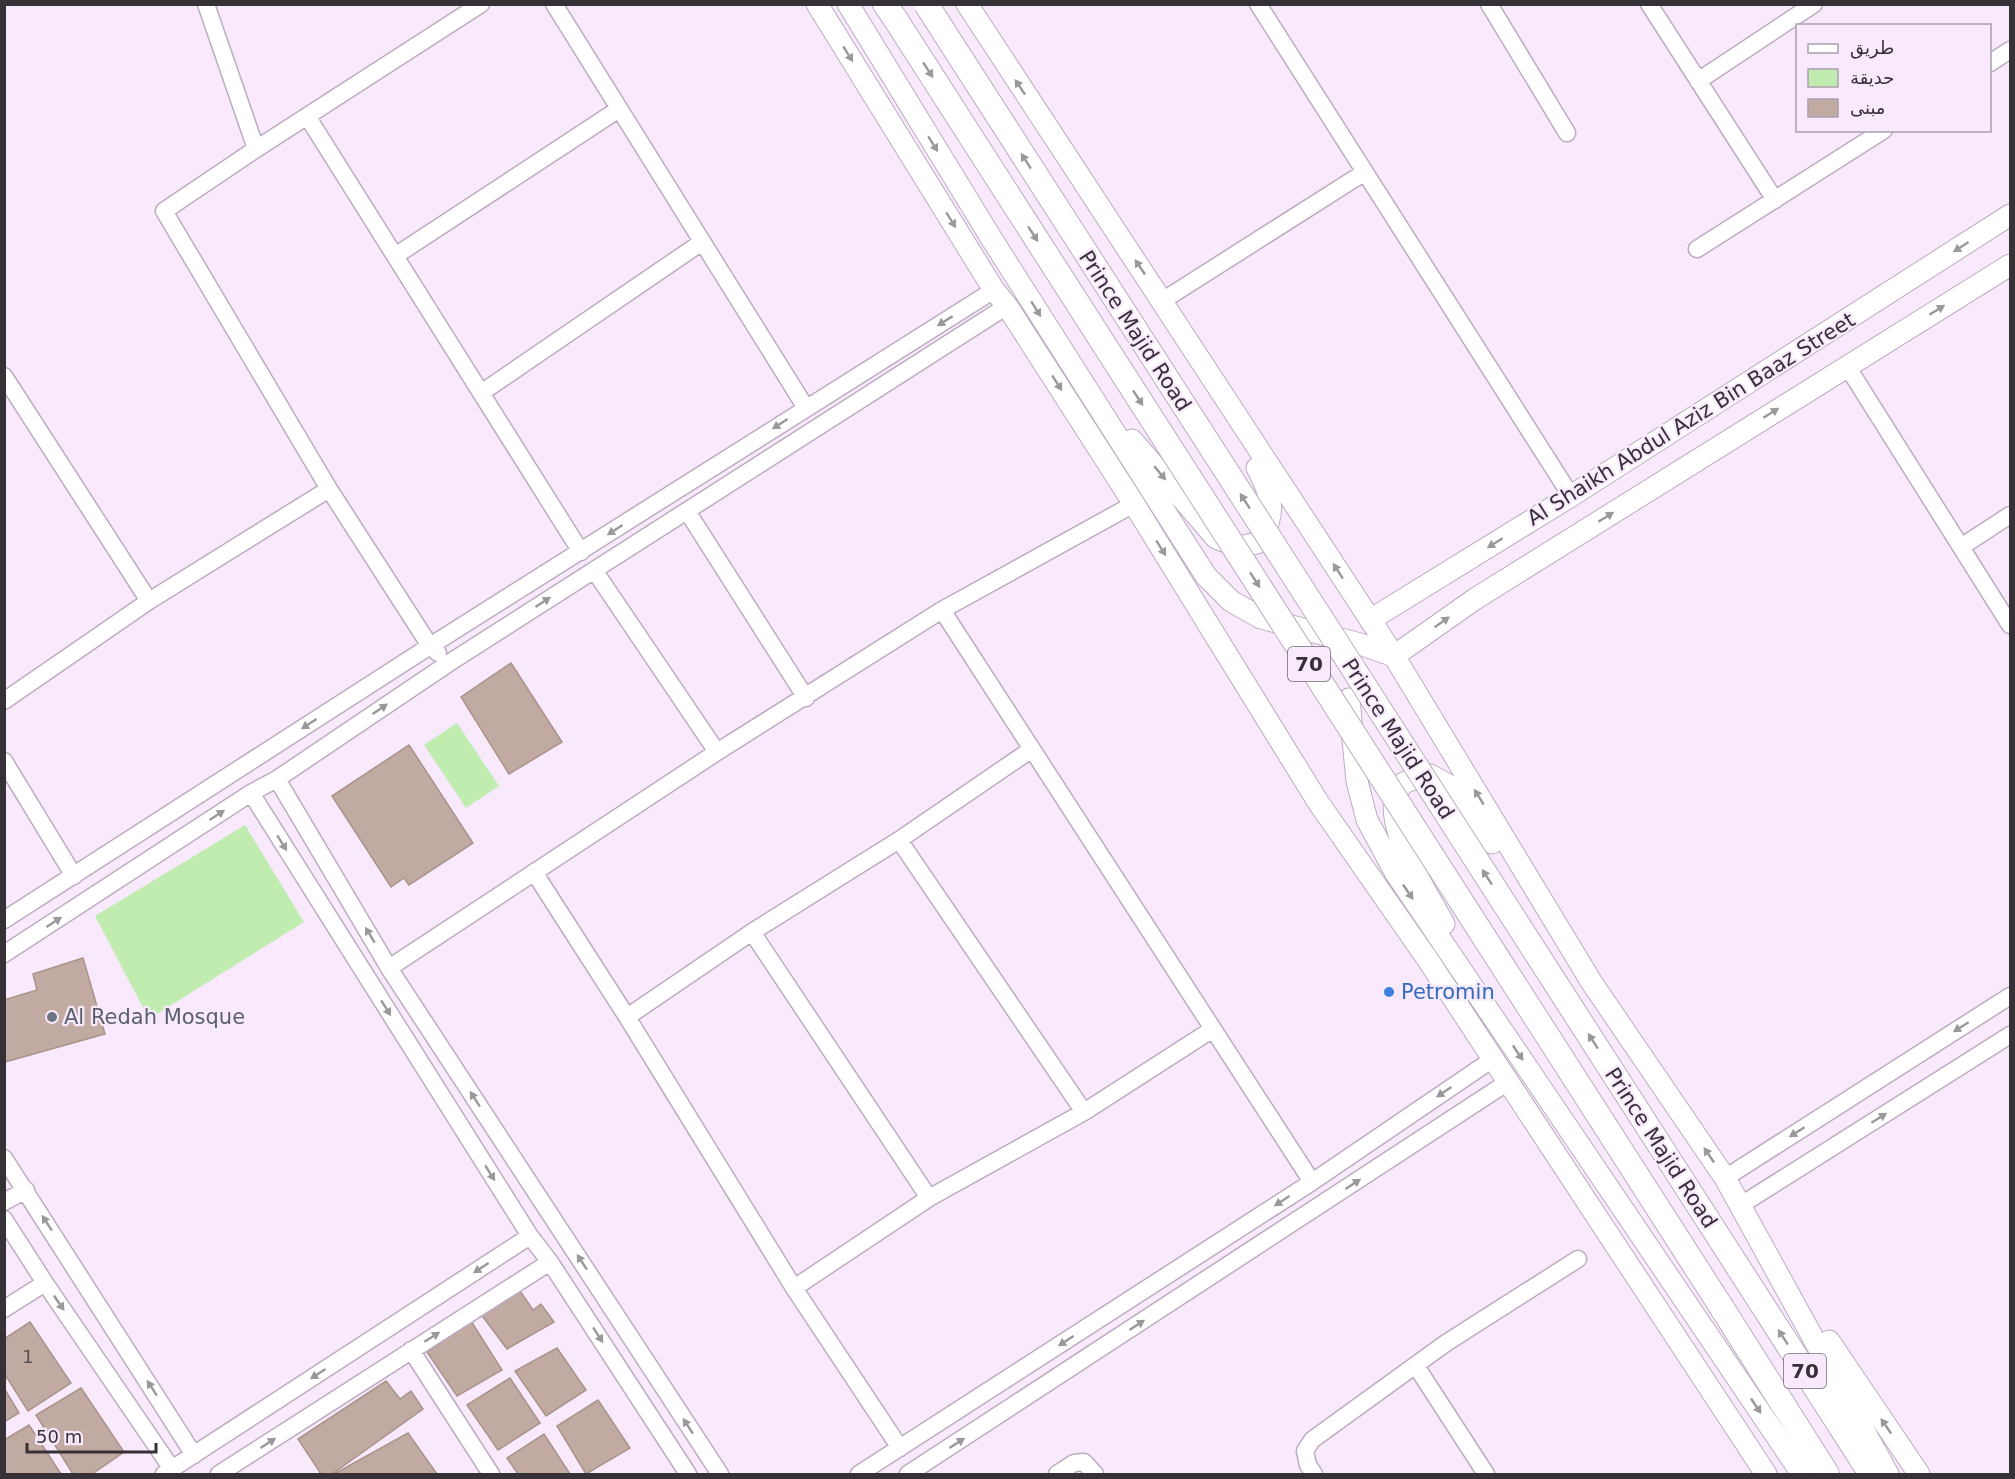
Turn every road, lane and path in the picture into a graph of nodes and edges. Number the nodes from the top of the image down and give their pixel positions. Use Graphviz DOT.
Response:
graph roads {
  1 [pos="206,4"];
  2 [pos="481,4"];
  3 [pos="554,4"];
  4 [pos="817,4"];
  5 [pos="840,4"];
  6 [pos="848,4"];
  7 [pos="926,4"];
  8 [pos="965,4"];
  9 [pos="1258,4"];
  10 [pos="1489,4"];
  11 [pos="1649,4"];
  12 [pos="1814,4"];
  13 [pos="891,12"];
  14 [pos="2010,50"];
  15 [pos="1991,62"];
  16 [pos="1698,81"];
  17 [pos="908,105"];
  18 [pos="619,109"];
  19 [pos="307,116"];
  20 [pos="1881,132"];
  21 [pos="1567,133"];
  22 [pos="256,148"];
  23 [pos="1365,172"];
  24 [pos="1776,200"];
  25 [pos="2010,215"];
  26 [pos="702,242"];
  27 [pos="1697,249"];
  28 [pos="395,256"];
  29 [pos="2010,265"];
  30 [pos="994,290"];
  31 [pos="1162,301"];
  32 [pos="1007,306"];
  33 [pos="1174,319"];
  34 [pos="1847,366"];
  35 [pos="4,376"];
  36 [pos="1081,380"];
  37 [pos="481,393"];
  38 [pos="806,408"];
  39 [pos="330,489"];
  40 [pos="1571,496"];
  41 [pos="1134,504"];
  42 [pos="687,511"];
  43 [pos="2010,515"];
  44 [pos="1961,547"];
  45 [pos="581,552"];
  46 [pos="594,570"];
  47 [pos="149,601"];
  48 [pos="942,610"];
  49 [pos="1370,620"];
  50 [pos="2010,625"];
  51 [pos="1360,644"];
  52 [pos="430,646"];
  53 [pos="1394,656"];
  54 [pos="449,663"];
  55 [pos="806,698"];
  56 [pos="1349,699"];
  57 [pos="4,701"];
  58 [pos="1032,749"];
  59 [pos="717,752"];
  60 [pos="4,761"];
  61 [pos="277,779"];
  62 [pos="251,793"];
  63 [pos="899,840"];
  64 [pos="534,872"];
  65 [pos="74,876"];
  66 [pos="4,920"];
  67 [pos="752,932"];
  68 [pos="4,954"];
  69 [pos="1428,960"];
  70 [pos="389,968"];
  71 [pos="1592,983"];
  72 [pos="2010,996"];
  73 [pos="627,1017"];
  74 [pos="1213,1029"];
  75 [pos="1501,1029"];
  76 [pos="2010,1035"];
  77 [pos="1493,1059"];
  78 [pos="1508,1082"];
  79 [pos="1084,1112"];
  80 [pos="4,1158"];
  81 [pos="1725,1178"];
  82 [pos="1312,1182"];
  83 [pos="26,1190"];
  84 [pos="929,1198"];
  85 [pos="4,1202"];
  86 [pos="1741,1205"];
  87 [pos="4,1219"];
  88 [pos="1639,1235"];
  89 [pos="530,1236"];
  90 [pos="1761,1241"];
  91 [pos="1578,1259"];
  92 [pos="550,1262"];
  93 [pos="45,1283"];
  94 [pos="794,1288"];
  95 [pos="4,1309"];
  96 [pos="1101,1319"];
  97 [pos="1115,1340"];
  98 [pos="411,1350"];
  99 [pos="1416,1366"];
  100 [pos="652,1370"];
  101 [pos="630,1384"];
  102 [pos="900,1448"];
  103 [pos="194,1455"];
  104 [pos="168,1472"];
  105 [pos="219,1474"];
  106 [pos="491,1474"];
  107 [pos="688,1474"];
  108 [pos="720,1474"];
  109 [pos="859,1474"];
  110 [pos="908,1474"];
  111 [pos="1057,1474"];
  112 [pos="1095,1474"];
  113 [pos="1314,1474"];
  114 [pos="1486,1474"];
  115 [pos="1766,1474"];
  116 [pos="1776,1474"];
  117 [pos="1802,1474"];
  118 [pos="1827,1474"];
  119 [pos="1871,1474"];
  120 [pos="1888,1474"];
  121 [pos="1919,1474"];
  1 -- 22 [label="street"];
  2 -- 19 [label="street"];
  3 -- 18 [label="street"];
  4 -- 30 [label="main road, one-way"];
  5 -- 17 [label="main road"];
  6 -- 17 [label="main road"];
  119 -- 7 [label="highway, Prince Majid Road / 70, one-way, bridge"];
  31 -- 8 [label="main road, one-way"];
  9 -- 23 [label="street"];
  10 -- 21 [label="street"];
  11 -- 16 [label="street"];
  12 -- 16 [label="street"];
  13 -- 118 [label="highway, Prince Majid Road / 70, one-way, bridge"];
  14 -- 15 [label="street"];
  16 -- 24 [label="street"];
  17 -- 36 [label="main road, one-way"];
  18 -- 26 [label="street"];
  18 -- 28 [label="street"];
  19 -- 22 [label="street"];
  19 -- 28 [label="street"];
  20 -- 24 [label="street"];
  22 -- 39 [label="street"];
  23 -- 31 [label="street"];
  23 -- 40 [label="street"];
  24 -- 27 [label="street"];
  25 -- 40 [label="main road, Al Shaikh Abdul Aziz Bin Baaz Street, one-way"];
  26 -- 37 [label="street"];
  26 -- 38 [label="street"];
  28 -- 37 [label="street"];
  34 -- 29 [label="main road, Al Shaikh Abdul Aziz Bin Baaz Street, one-way"];
  30 -- 32 [label="main road"];
  30 -- 38 [label="street, one-way"];
  31 -- 33 [label="main road"];
  32 -- 41 [label="main road, one-way"];
  32 -- 42 [label="street"];
  36 -- 33 [label="main road, one-way"];
  49 -- 33 [label="main road, one-way"];
  34 -- 44 [label="street"];
  53 -- 34 [label="main road, Al Shaikh Abdul Aziz Bin Baaz Street, one-way"];
  35 -- 47 [label="street"];
  36 -- 51 [label="main road"];
  37 -- 45 [label="street"];
  38 -- 45 [label="street, one-way"];
  39 -- 47 [label="street"];
  39 -- 52 [label="street"];
  40 -- 49 [label="main road, Al Shaikh Abdul Aziz Bin Baaz Street, one-way"];
  41 -- 48 [label="street"];
  41 -- 69 [label="main road, one-way"];
  42 -- 46 [label="street"];
  42 -- 55 [label="street"];
  43 -- 44 [label="street"];
  44 -- 50 [label="street"];
  45 -- 52 [label="street"];
  54 -- 46 [label="street, one-way"];
  46 -- 59 [label="street"];
  47 -- 57 [label="street"];
  48 -- 55 [label="street"];
  48 -- 58 [label="street"];
  49 -- 51 [label="main road"];
  49 -- 53 [label="main road"];
  51 -- 53 [label="main road"];
  51 -- 56 [label="main road"];
  52 -- 54 [label="street"];
  52 -- 65 [label="street, one-way"];
  71 -- 53 [label="main road, one-way"];
  61 -- 54 [label="street, one-way"];
  55 -- 59 [label="street"];
  56 -- 69 [label="main road"];
  56 -- 75 [label="main road, one-way"];
  58 -- 63 [label="street"];
  58 -- 74 [label="street"];
  59 -- 64 [label="street"];
  60 -- 65 [label="street"];
  61 -- 62 [label="street"];
  70 -- 61 [label="street, one-way"];
  68 -- 62 [label="street, one-way"];
  62 -- 89 [label="street, one-way"];
  63 -- 67 [label="street"];
  63 -- 79 [label="street"];
  64 -- 70 [label="street"];
  64 -- 73 [label="street"];
  65 -- 66 [label="street"];
  67 -- 73 [label="street"];
  67 -- 84 [label="street"];
  69 -- 77 [label="main road"];
  100 -- 70 [label="street, one-way"];
  71 -- 75 [label="main road"];
  81 -- 71 [label="main road, one-way"];
  72 -- 81 [label="street, one-way"];
  73 -- 94 [label="street"];
  74 -- 79 [label="street"];
  74 -- 82 [label="street"];
  75 -- 88 [label="main road, one-way"];
  86 -- 76 [label="street, one-way"];
  77 -- 78 [label="main road"];
  77 -- 82 [label="street, one-way"];
  97 -- 78 [label="street, one-way"];
  78 -- 115 [label="main road"];
  79 -- 84 [label="street"];
  80 -- 83 [label="street"];
  81 -- 86 [label="main road"];
  82 -- 96 [label="street, one-way"];
  83 -- 85 [label="street"];
  103 -- 83 [label="street, one-way"];
  84 -- 94 [label="street"];
  86 -- 90 [label="main road"];
  87 -- 93 [label="street"];
  88 -- 116 [label="main road"];
  88 -- 117 [label="main road, one-way"];
  89 -- 92 [label="street"];
  89 -- 103 [label="street, one-way"];
  90 -- 120 [label="main road"];
  121 -- 90 [label="main road, one-way"];
  91 -- 99 [label="street"];
  98 -- 92 [label="street, one-way"];
  92 -- 101 [label="street, one-way"];
  93 -- 95 [label="street"];
  93 -- 104 [label="street, one-way"];
  94 -- 102 [label="street"];
  96 -- 97 [label="street"];
  96 -- 102 [label="street, one-way"];
  110 -- 97 [label="street, one-way"];
  105 -- 98 [label="street, one-way"];
  98 -- 106 [label="street"];
  99 -- 113 [label="street"];
  99 -- 114 [label="street"];
  100 -- 101 [label="street"];
  108 -- 100 [label="street, one-way"];
  101 -- 107 [label="street"];
  102 -- 109 [label="street"];
  103 -- 104 [label="street"];
  111 -- 112 [label="street"];
}
